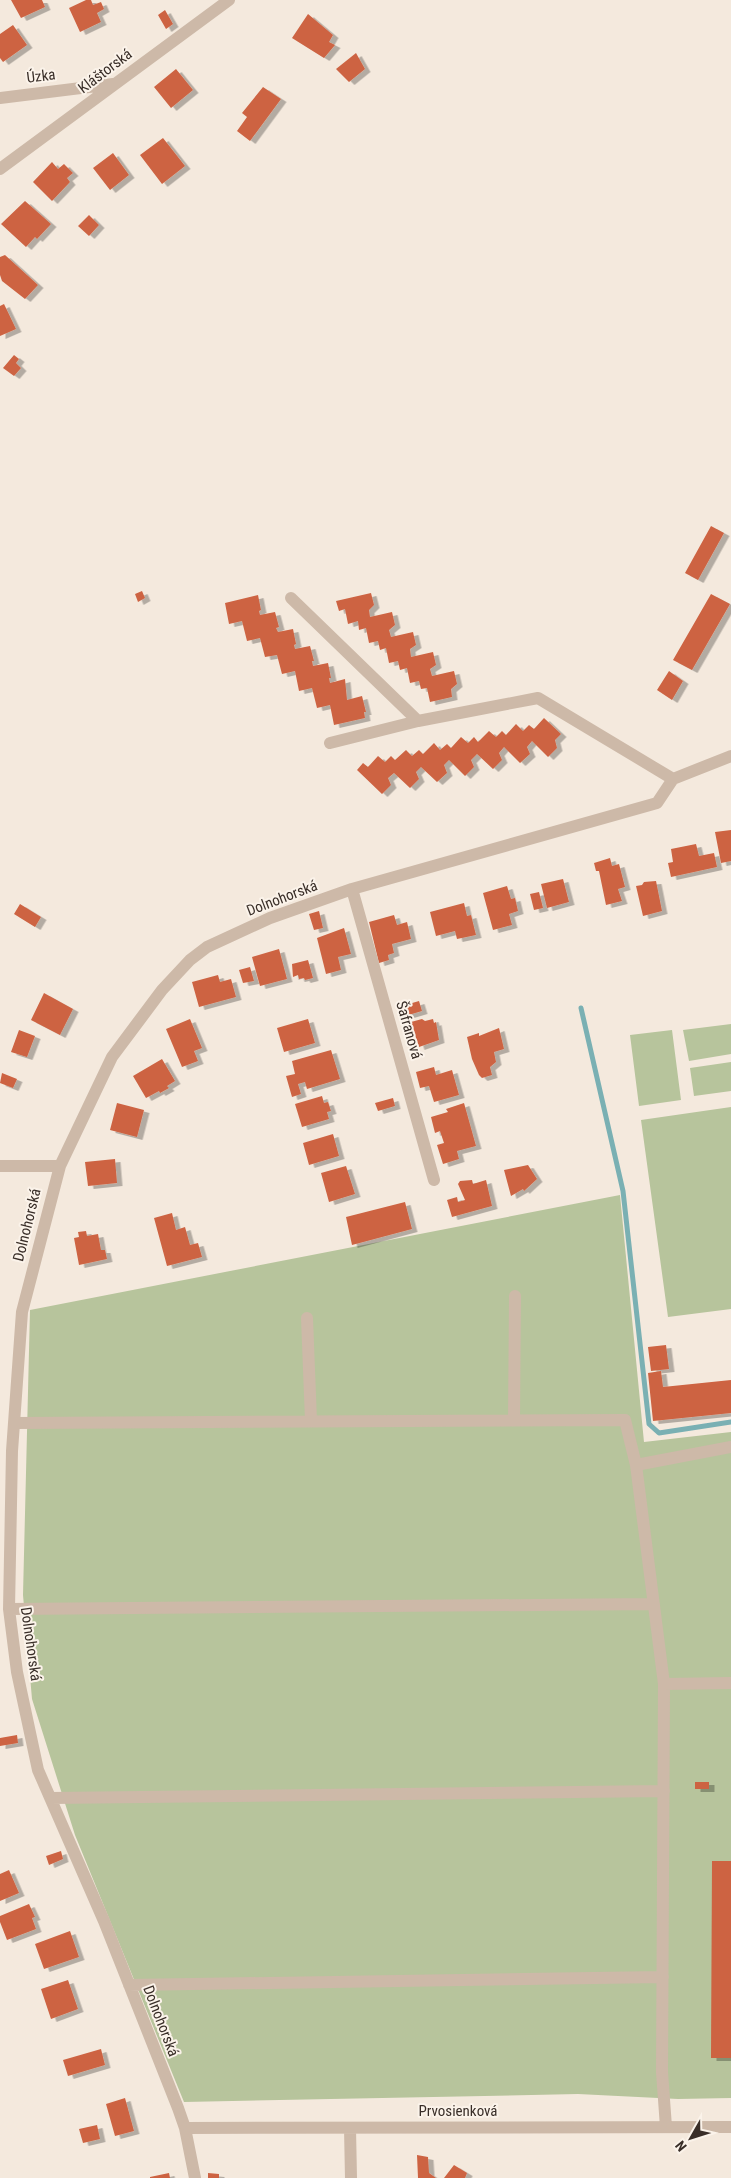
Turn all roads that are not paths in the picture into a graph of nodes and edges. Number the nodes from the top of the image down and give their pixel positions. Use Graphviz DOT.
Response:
graph roads {
  1 [pos="229,0"];
  2 [pos="116,84"];
  3 [pos="0,98"];
  4 [pos="0,169"];
  5 [pos="291,598"];
  6 [pos="418,721"];
  7 [pos="330,743"];
  8 [pos="731,756"];
  9 [pos="673,779"];
  10 [pos="352,889"];
  11 [pos="0,1166"];
  12 [pos="60,1166"];
  13 [pos="434,1180"];
  14 [pos="515,1296"];
  15 [pos="307,1318"];
  16 [pos="514,1420"];
  17 [pos="310,1421"];
  18 [pos="14,1423"];
  19 [pos="731,1447"];
  20 [pos="636,1465"];
  21 [pos="654,1604"];
  22 [pos="9,1609"];
  23 [pos="731,1683"];
  24 [pos="664,1684"];
  25 [pos="664,1791"];
  26 [pos="51,1798"];
  27 [pos="662,1977"];
  28 [pos="130,1984"];
  29 [pos="666,2126"];
  30 [pos="731,2127"];
  31 [pos="185,2128"];
  32 [pos="350,2128"];
  33 [pos="195,2178"];
  34 [pos="351,2178"];
  1 -- 2 [label="street, Kláštorská"];
  2 -- 3 [label="street, Úzka"];
  2 -- 4 [label="street, Kláštorská"];
  5 -- 6 [label="street"];
  6 -- 7 [label="street"];
  6 -- 9 [label="street"];
  8 -- 9 [label="street"];
  9 -- 10 [label="street, Dolnohorská"];
  10 -- 12 [label="street, Dolnohorská"];
  10 -- 13 [label="street, Šafranová"];
  11 -- 12 [label="street"];
  12 -- 18 [label="street, Dolnohorská"];
  14 -- 16 [label="street"];
  15 -- 17 [label="street"];
  16 -- 17 [label="street"];
  16 -- 20 [label="street"];
  17 -- 18 [label="street"];
  18 -- 22 [label="street, Dolnohorská"];
  19 -- 20 [label="street"];
  20 -- 21 [label="street"];
  21 -- 22 [label="street"];
  21 -- 24 [label="street"];
  22 -- 26 [label="street, Dolnohorská"];
  23 -- 24 [label="street"];
  24 -- 25 [label="street"];
  25 -- 26 [label="street"];
  25 -- 27 [label="street"];
  26 -- 28 [label="street, Dolnohorská"];
  27 -- 28 [label="street"];
  27 -- 29 [label="street"];
  28 -- 31 [label="street, Dolnohorská"];
  29 -- 30 [label="street, Prvosienková"];
  29 -- 32 [label="street, Prvosienková"];
  31 -- 32 [label="street, Prvosienková"];
  31 -- 33 [label="street, Dolnohorská"];
  32 -- 34 [label="street"];
}
